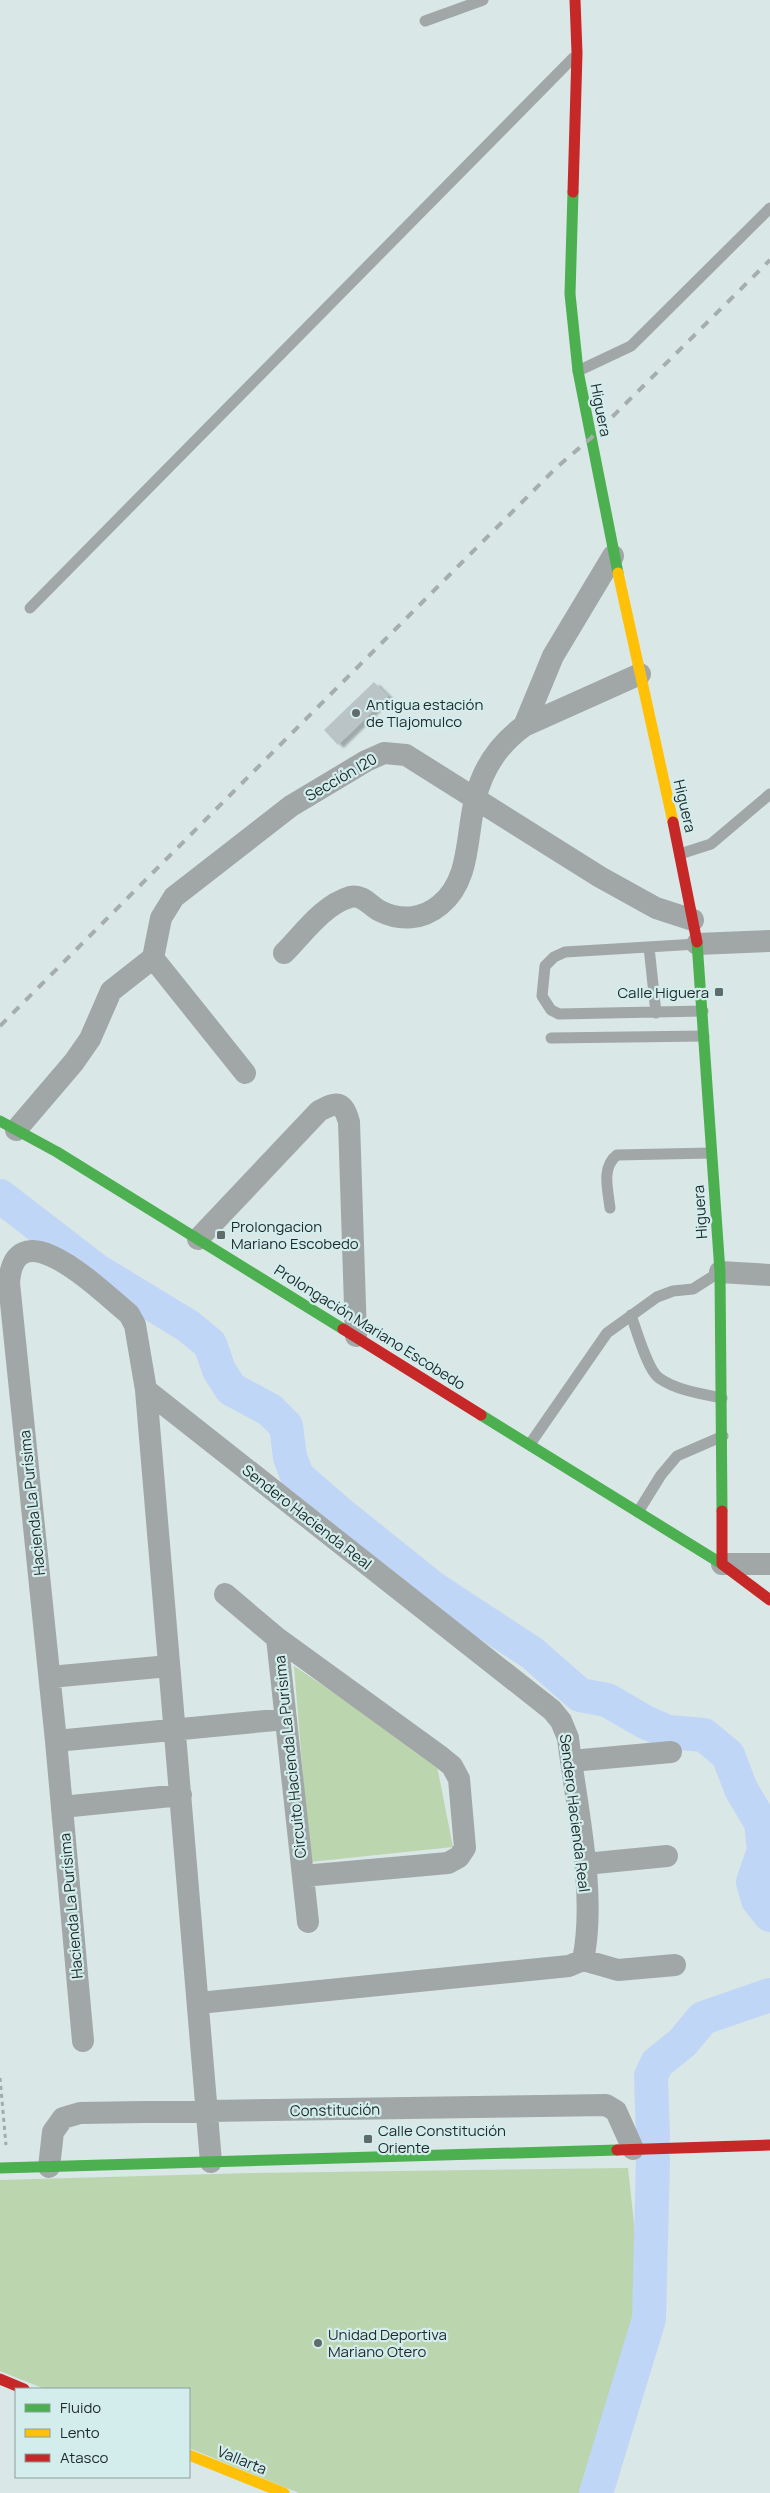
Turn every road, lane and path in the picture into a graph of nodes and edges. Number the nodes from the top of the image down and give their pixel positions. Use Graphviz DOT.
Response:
graph roads {
  1 [pos="483,0"];
  2 [pos="575,0"];
  3 [pos="425,21"];
  4 [pos="577,53"];
  5 [pos="770,208"];
  6 [pos="578,371"];
  7 [pos="613,556"];
  8 [pos="30,608"];
  9 [pos="640,674"];
  10 [pos="524,726"];
  11 [pos="770,794"];
  12 [pos="475,799"];
  13 [pos="680,854"];
  14 [pos="693,920"];
  15 [pos="770,941"];
  16 [pos="697,944"];
  17 [pos="650,947"];
  18 [pos="284,953"];
  19 [pos="153,958"];
  20 [pos="703,1011"];
  21 [pos="656,1013"];
  22 [pos="704,1036"];
  23 [pos="551,1038"];
  24 [pos="245,1073"];
  25 [pos="8,1126"];
  26 [pos="711,1153"];
  27 [pos="610,1208"];
  28 [pos="198,1239"];
  29 [pos="720,1272"];
  30 [pos="770,1274"];
  31 [pos="631,1315"];
  32 [pos="356,1336"];
  33 [pos="146,1390"];
  34 [pos="722,1398"];
  35 [pos="723,1436"];
  36 [pos="530,1444"];
  37 [pos="638,1512"];
  38 [pos="722,1564"];
  39 [pos="770,1564"];
  40 [pos="225,1594"];
  41 [pos="770,1600"];
  42 [pos="278,1638"];
  43 [pos="169,1666"];
  44 [pos="50,1677"];
  45 [pos="286,1719"];
  46 [pos="176,1731"];
  47 [pos="56,1741"];
  48 [pos="671,1752"];
  49 [pos="571,1761"];
  50 [pos="181,1795"];
  51 [pos="62,1806"];
  52 [pos="667,1856"];
  53 [pos="585,1864"];
  54 [pos="303,1876"];
  55 [pos="308,1922"];
  56 [pos="583,1960"];
  57 [pos="675,1965"];
  58 [pos="199,2003"];
  59 [pos="83,2041"];
  60 [pos="0,2078"];
  61 [pos="208,2112"];
  62 [pos="770,2145"];
  63 [pos="633,2149"];
  64 [pos="211,2162"];
  65 [pos="49,2167"];
  66 [pos="4,2168"];
  67 [pos="0,2380"];
  68 [pos="21,2388"];
  69 [pos="190,2455"];
  70 [pos="284,2493"];
  1 -- 3 [label="lane"];
  2 -- 4 [label="main road, Higuera"];
  4 -- 6 [label="main road, Higuera"];
  4 -- 8 [label="lane"];
  5 -- 6 [label="lane"];
  6 -- 7 [label="main road, Higuera"];
  7 -- 9 [label="main road, Higuera"];
  7 -- 10 [label="street"];
  9 -- 10 [label="street"];
  9 -- 13 [label="main road, Higuera"];
  10 -- 12 [label="street"];
  11 -- 13 [label="lane"];
  12 -- 14 [label="street, Sección I20"];
  12 -- 18 [label="street"];
  12 -- 19 [label="street, Sección I20"];
  13 -- 14 [label="main road, Higuera"];
  14 -- 16 [label="main road, Higuera"];
  15 -- 16 [label="street"];
  16 -- 17 [label="lane"];
  16 -- 20 [label="main road, Higuera"];
  17 -- 21 [label="lane"];
  17 -- 21 [label="lane"];
  19 -- 24 [label="street"];
  19 -- 25 [label="street"];
  20 -- 21 [label="lane"];
  20 -- 22 [label="main road, Higuera"];
  22 -- 23 [label="lane"];
  22 -- 26 [label="main road, Higuera"];
  25 -- 28 [label="main road, Prolongación Mariano Escobedo"];
  26 -- 27 [label="lane"];
  26 -- 29 [label="main road, Higuera"];
  28 -- 32 [label="main road, Prolongación Mariano Escobedo"];
  28 -- 32 [label="street"];
  29 -- 30 [label="street"];
  29 -- 31 [label="lane"];
  29 -- 34 [label="main road, Higuera"];
  31 -- 34 [label="lane"];
  31 -- 36 [label="lane"];
  32 -- 36 [label="main road, Prolongación Mariano Escobedo"];
  33 -- 43 [label="street"];
  33 -- 44 [label="street, Hacienda La Purísima"];
  33 -- 49 [label="street, Sendero Hacienda Real"];
  34 -- 35 [label="main road, Higuera"];
  35 -- 37 [label="lane"];
  35 -- 38 [label="main road, Higuera"];
  36 -- 37 [label="main road, Prolongación Mariano Escobedo"];
  37 -- 38 [label="main road, Prolongación Mariano Escobedo"];
  38 -- 39 [label="street"];
  38 -- 41 [label="main road"];
  40 -- 42 [label="street, Circuito Hacienda La Purísima"];
  42 -- 45 [label="street, Circuito Hacienda La Purísima"];
  42 -- 54 [label="street, Circuito Hacienda La Purísima"];
  43 -- 44 [label="street"];
  43 -- 46 [label="street"];
  44 -- 47 [label="street, Hacienda La Purísima"];
  45 -- 46 [label="street"];
  45 -- 54 [label="street, Circuito Hacienda La Purísima"];
  46 -- 47 [label="street"];
  46 -- 50 [label="street"];
  47 -- 51 [label="street, Hacienda La Purísima"];
  48 -- 49 [label="street"];
  49 -- 53 [label="street, Sendero Hacienda Real"];
  50 -- 51 [label="street"];
  50 -- 58 [label="street"];
  51 -- 59 [label="street, Hacienda La Purísima"];
  52 -- 53 [label="street"];
  53 -- 56 [label="street, Sendero Hacienda Real"];
  54 -- 55 [label="street, Circuito Hacienda La Purísima"];
  56 -- 57 [label="street"];
  56 -- 58 [label="street"];
  58 -- 61 [label="street"];
  60 -- 66 [label="path"];
  61 -- 63 [label="street, Constitución"];
  61 -- 64 [label="street"];
  61 -- 65 [label="street, Constitución"];
  62 -- 63 [label="main road"];
  63 -- 64 [label="main road"];
  64 -- 65 [label="main road"];
  65 -- 66 [label="main road"];
  67 -- 68 [label="main road"];
  69 -- 70 [label="main road, Vallarta"];
}
